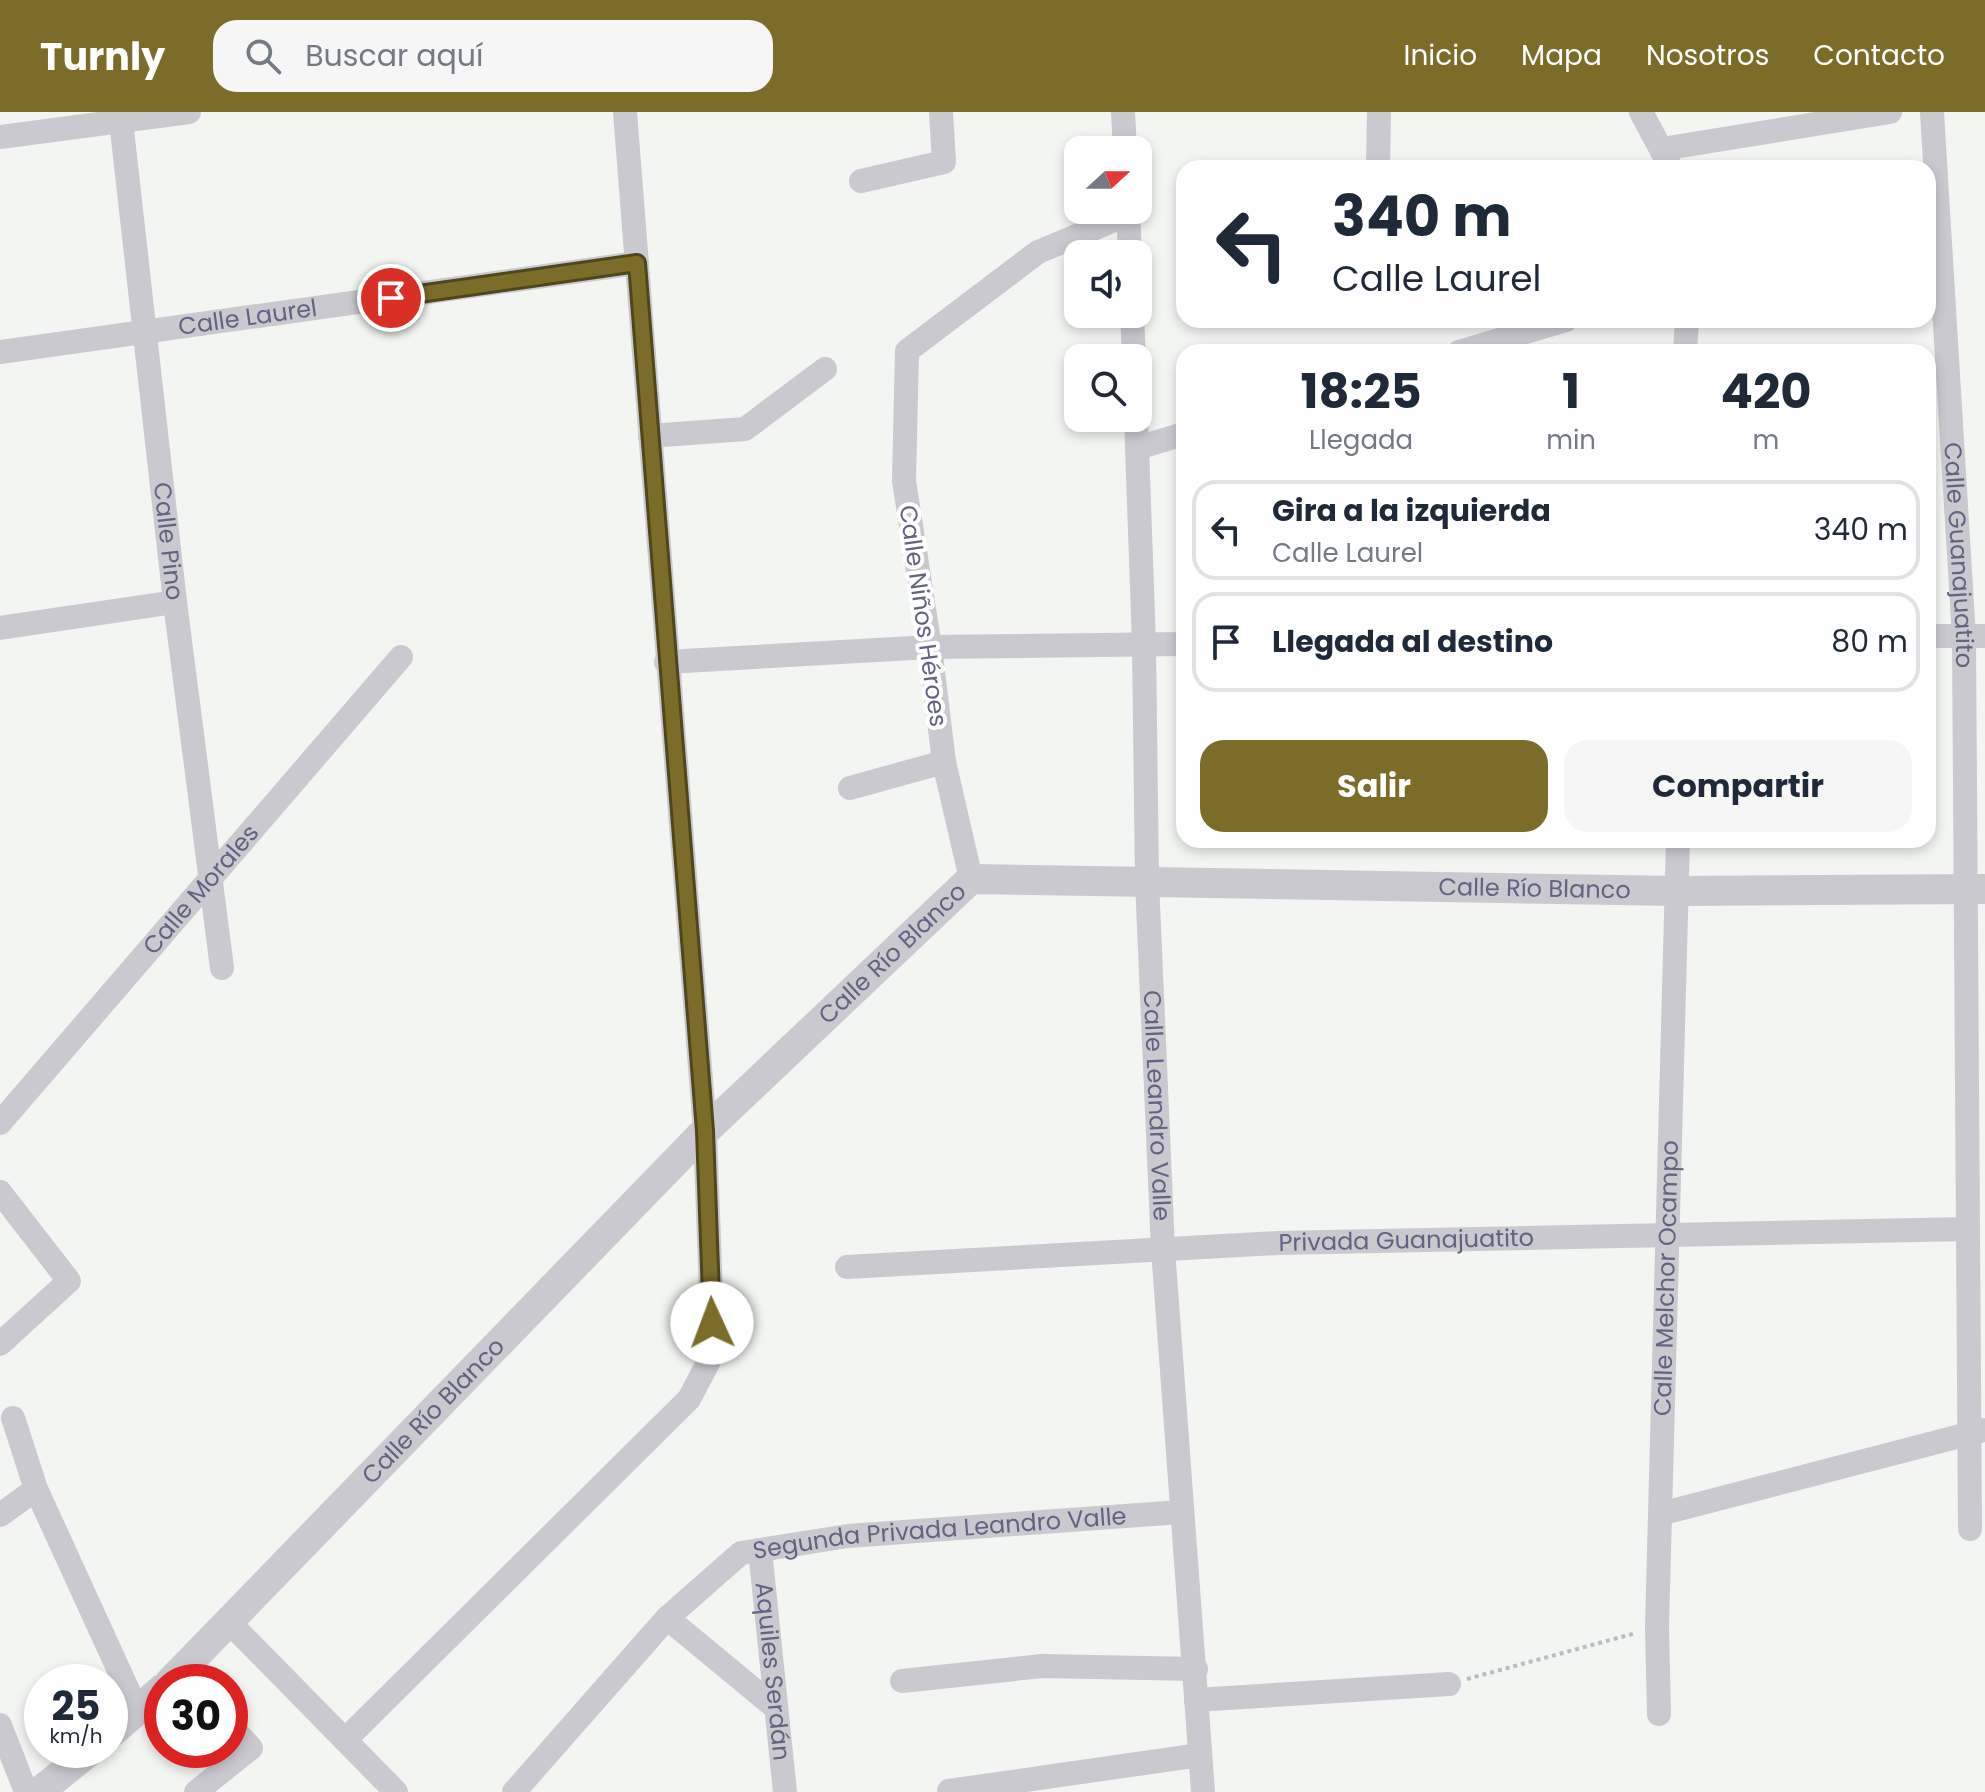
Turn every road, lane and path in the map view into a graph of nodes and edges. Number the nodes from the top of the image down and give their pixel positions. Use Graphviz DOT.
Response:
graph roads {
  1 [pos="189,112"];
  2 [pos="625,112"];
  3 [pos="941,112"];
  4 [pos="1123,112"];
  5 [pos="1379,112"];
  6 [pos="1641,112"];
  7 [pos="1890,112"];
  8 [pos="1932,112"];
  9 [pos="121,117"];
  10 [pos="1124,136"];
  11 [pos="0,137"];
  12 [pos="1666,159"];
  13 [pos="1378,160"];
  14 [pos="1936,160"];
  15 [pos="1936,162"];
  16 [pos="861,181"];
  17 [pos="1101,224"];
  18 [pos="637,263"];
  19 [pos="1539,328"];
  20 [pos="145,333"];
  21 [pos="1486,344"];
  22 [pos="0,352"];
  23 [pos="825,369"];
  24 [pos="1136,432"];
  25 [pos="650,436"];
  26 [pos="1176,436"];
  27 [pos="1137,448"];
  28 [pos="175,602"];
  29 [pos="0,628"];
  30 [pos="1936,636"];
  31 [pos="1974,636"];
  32 [pos="1144,644"];
  33 [pos="1176,644"];
  34 [pos="930,647"];
  35 [pos="401,657"];
  36 [pos="666,662"];
  37 [pos="944,762"];
  38 [pos="850,788"];
  39 [pos="1678,848"];
  40 [pos="208,879"];
  41 [pos="971,879"];
  42 [pos="1147,881"];
  43 [pos="1975,889"];
  44 [pos="1678,891"];
  45 [pos="222,968"];
  46 [pos="0,1123"];
  47 [pos="705,1131"];
  48 [pos="0,1192"];
  49 [pos="1968,1229"];
  50 [pos="1669,1233"];
  51 [pos="1163,1249"];
  52 [pos="847,1267"];
  53 [pos="0,1344"];
  54 [pos="13,1418"];
  55 [pos="1977,1431"];
  56 [pos="36,1489"];
  57 [pos="1181,1512"];
  58 [pos="1660,1514"];
  59 [pos="0,1515"];
  60 [pos="1970,1529"];
  61 [pos="760,1550"];
  62 [pos="667,1618"];
  63 [pos="228,1621"];
  64 [pos="1657,1627"];
  65 [pos="191,1664"];
  66 [pos="1196,1669"];
  67 [pos="902,1681"];
  68 [pos="1449,1684"];
  69 [pos="1196,1700"];
  70 [pos="144,1707"];
  71 [pos="776,1708"];
  72 [pos="138,1712"];
  73 [pos="1659,1714"];
  74 [pos="128,1720"];
  75 [pos="0,1725"];
  76 [pos="345,1740"];
  77 [pos="1200,1755"];
  78 [pos="69,1768"];
  79 [pos="226,1768"];
  80 [pos="949,1791"];
  81 [pos="26,1792"];
  82 [pos="39,1792"];
  83 [pos="196,1792"];
  84 [pos="396,1792"];
  85 [pos="514,1792"];
  86 [pos="785,1792"];
  87 [pos="1203,1792"];
  1 -- 9 [label="street"];
  2 -- 18 [label="street"];
  3 -- 16 [label="street"];
  4 -- 10 [label="street"];
  5 -- 13 [label="street"];
  6 -- 12 [label="street"];
  7 -- 12 [label="street"];
  8 -- 14 [label="street, Calle Guanajuatito"];
  9 -- 11 [label="street"];
  9 -- 20 [label="street, Calle Pino"];
  15 -- 31 [label="street, Calle Guanajuatito"];
  17 -- 34 [label="street, Calle Niños Héroes"];
  18 -- 20 [label="street, Calle Laurel"];
  18 -- 25 [label="street"];
  19 -- 21 [label="street"];
  20 -- 22 [label="street, Calle Laurel"];
  20 -- 28 [label="street, Calle Pino"];
  23 -- 25 [label="street"];
  24 -- 27 [label="street, Calle Leandro Valle"];
  25 -- 36 [label="street"];
  26 -- 27 [label="street"];
  27 -- 32 [label="street, Calle Leandro Valle"];
  28 -- 29 [label="street"];
  28 -- 40 [label="street, Calle Pino"];
  30 -- 31 [label="street"];
  31 -- 43 [label="street, Calle Guanajuatito"];
  32 -- 33 [label="street"];
  32 -- 34 [label="street"];
  32 -- 42 [label="street, Calle Leandro Valle"];
  34 -- 36 [label="street"];
  34 -- 37 [label="street, Calle Niños Héroes"];
  35 -- 40 [label="street, Calle Morales"];
  36 -- 47 [label="street"];
  37 -- 38 [label="street"];
  37 -- 41 [label="street, Calle Niños Héroes"];
  39 -- 44 [label="street, Calle Melchor Ocampo"];
  40 -- 45 [label="street, Calle Pino"];
  40 -- 46 [label="street, Calle Morales"];
  41 -- 42 [label="street, Calle Río Blanco"];
  41 -- 47 [label="street, Calle Río Blanco"];
  42 -- 44 [label="street, Calle Río Blanco"];
  42 -- 51 [label="street, Calle Leandro Valle"];
  43 -- 44 [label="street, Calle Río Blanco"];
  43 -- 49 [label="street, Calle Guanajuatito"];
  44 -- 50 [label="street, Calle Melchor Ocampo"];
  47 -- 63 [label="street, Calle Río Blanco"];
  47 -- 76 [label="street"];
  48 -- 53 [label="street"];
  49 -- 50 [label="street, Privada Guanajuatito"];
  49 -- 55 [label="street, Calle Guanajuatito"];
  50 -- 51 [label="street, Privada Guanajuatito"];
  50 -- 58 [label="street, Calle Melchor Ocampo"];
  51 -- 52 [label="street, Privada Guanajuatito"];
  51 -- 57 [label="street, Calle Leandro Valle"];
  54 -- 56 [label="street"];
  55 -- 58 [label="street"];
  55 -- 60 [label="street, Calle Guanajuatito"];
  56 -- 59 [label="street"];
  56 -- 72 [label="street"];
  57 -- 61 [label="street, Segunda Privada Leandro Valle"];
  57 -- 66 [label="street, Calle Leandro Valle"];
  58 -- 64 [label="street, Calle Melchor Ocampo"];
  61 -- 62 [label="street, Segunda Privada Leandro Valle"];
  61 -- 71 [label="street, Aquiles Serdán"];
  62 -- 71 [label="street"];
  62 -- 85 [label="street, Segunda Privada Leandro Valle"];
  63 -- 65 [label="street, Calle Río Blanco"];
  63 -- 76 [label="street"];
  64 -- 68 [label="path"];
  64 -- 73 [label="street, Calle Melchor Ocampo"];
  66 -- 67 [label="street"];
  66 -- 69 [label="street, Calle Leandro Valle"];
  68 -- 69 [label="street"];
  69 -- 77 [label="street, Calle Leandro Valle"];
  70 -- 72 [label="street, Calle Río Blanco"];
  71 -- 86 [label="street, Aquiles Serdán"];
  72 -- 74 [label="street, Calle Río Blanco"];
  75 -- 81 [label="street"];
  76 -- 84 [label="street"];
  77 -- 80 [label="street"];
  77 -- 87 [label="street, Calle Leandro Valle"];
  78 -- 82 [label="street"];
  79 -- 83 [label="street"];
}
